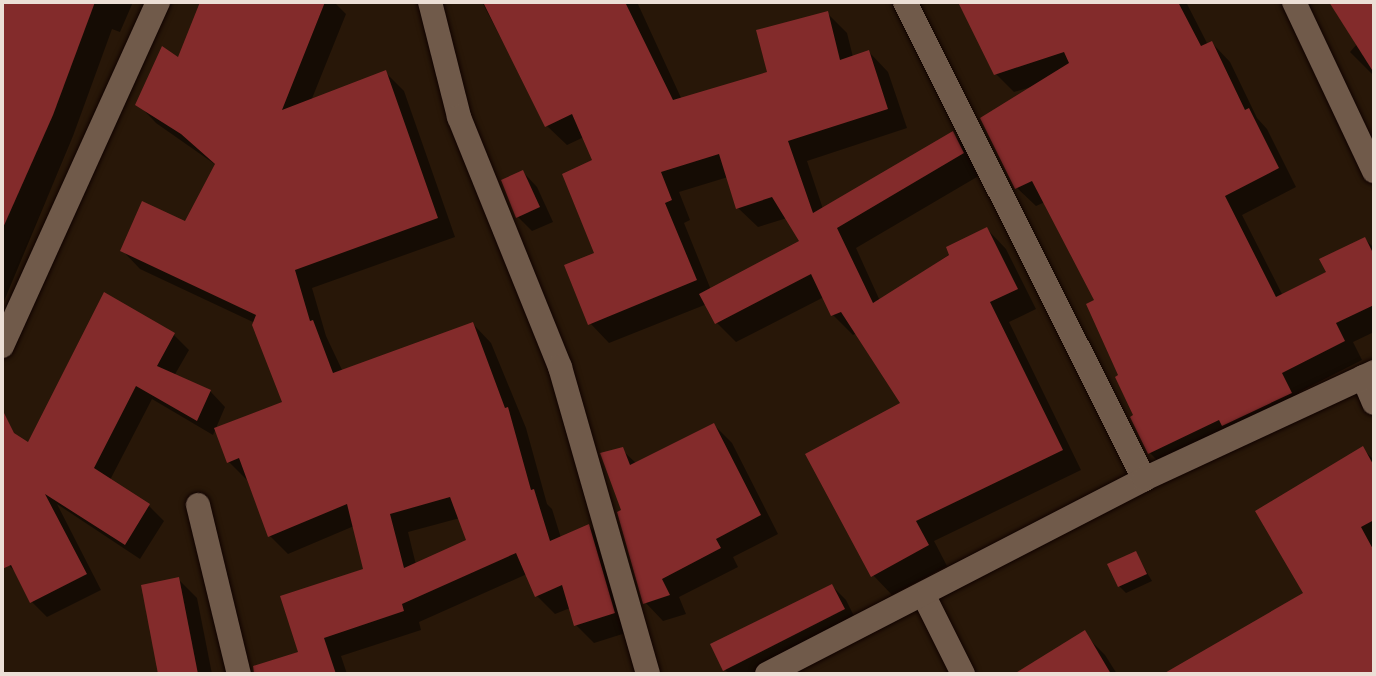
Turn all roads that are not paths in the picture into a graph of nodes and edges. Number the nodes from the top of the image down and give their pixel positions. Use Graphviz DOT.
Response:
graph roads {
  1 [pos="158,2"];
  2 [pos="430,2"];
  3 [pos="905,2"];
  4 [pos="1294,2"];
  5 [pos="1374,171"];
  6 [pos="2,346"];
  7 [pos="1368,375"];
  8 [pos="1374,403"];
  9 [pos="1144,479"];
  10 [pos="198,505"];
  11 [pos="924,596"];
  12 [pos="239,674"];
  13 [pos="648,674"];
  14 [pos="767,674"];
  15 [pos="963,674"];
  1 -- 6 [label="street"];
  2 -- 13 [label="street"];
  3 -- 9 [label="street"];
  4 -- 5 [label="street"];
  7 -- 8 [label="street"];
  7 -- 9 [label="street"];
  9 -- 11 [label="street"];
  10 -- 12 [label="street"];
  11 -- 14 [label="street"];
  11 -- 15 [label="street"];
}
